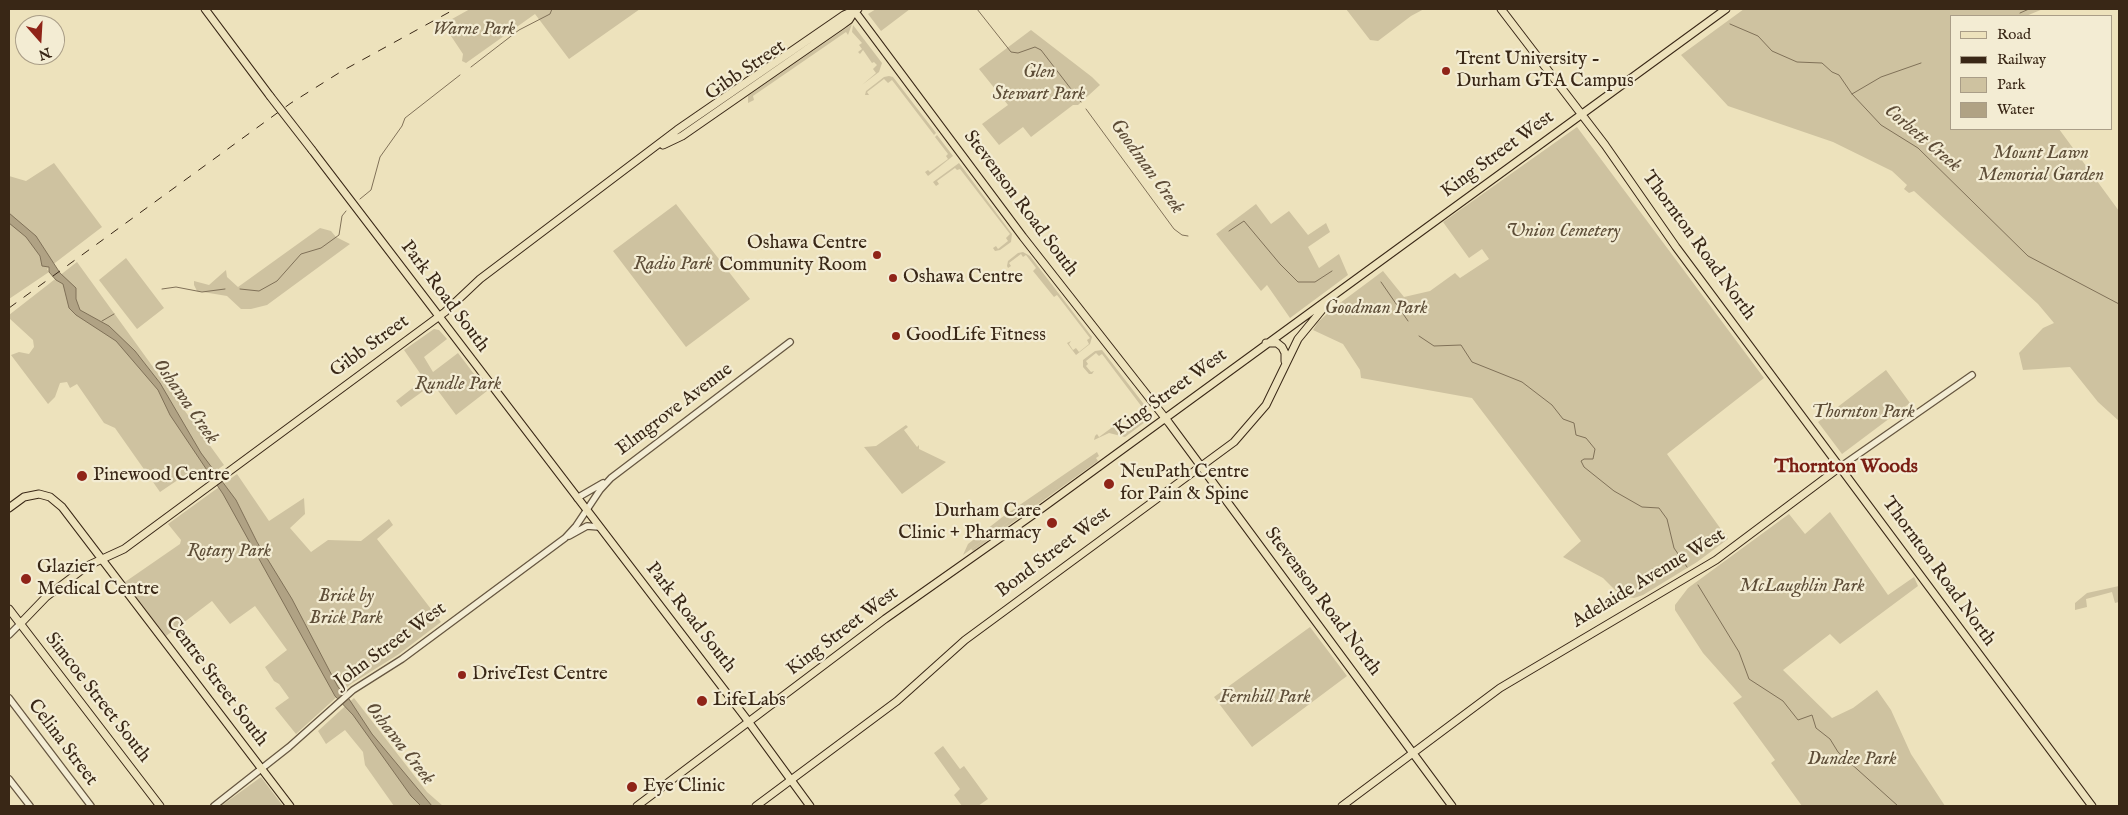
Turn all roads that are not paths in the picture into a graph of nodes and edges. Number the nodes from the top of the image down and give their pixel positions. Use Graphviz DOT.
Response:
graph roads {
  1 [pos="205,9"];
  2 [pos="1501,9"];
  3 [pos="1726,9"];
  4 [pos="855,10"];
  5 [pos="1582,114"];
  6 [pos="1334,295"];
  7 [pos="438,316"];
  8 [pos="790,342"];
  9 [pos="1266,343"];
  10 [pos="1285,366"];
  11 [pos="1972,375"];
  12 [pos="1165,418"];
  13 [pos="1201,467"];
  14 [pos="1840,467"];
  15 [pos="611,478"];
  16 [pos="577,498"];
  17 [pos="9,508"];
  18 [pos="587,511"];
  19 [pos="599,526"];
  20 [pos="565,538"];
  21 [pos="103,560"];
  22 [pos="9,609"];
  23 [pos="20,624"];
  24 [pos="9,635"];
  25 [pos="9,698"];
  26 [pos="749,723"];
  27 [pos="1413,753"];
  28 [pos="261,769"];
  29 [pos="9,779"];
  30 [pos="791,780"];
  31 [pos="30,806"];
  32 [pos="91,806"];
  33 [pos="160,806"];
  34 [pos="214,806"];
  35 [pos="290,806"];
  36 [pos="637,806"];
  37 [pos="756,806"];
  38 [pos="810,806"];
  39 [pos="1342,806"];
  40 [pos="1452,806"];
  41 [pos="2092,806"];
  1 -- 7 [label="main road, Park Road South, bridge"];
  2 -- 5 [label="main road, Thornton Road North"];
  3 -- 5 [label="main road, King Street West"];
  4 -- 7 [label="main road, Gibb Street"];
  4 -- 12 [label="main road, Stevenson Road South"];
  5 -- 6 [label="main road, King Street West"];
  5 -- 14 [label="main road, Thornton Road North"];
  6 -- 9 [label="main road, King Street West"];
  6 -- 10 [label="main road, Bond Street West"];
  7 -- 16 [label="main road, Park Road South"];
  7 -- 21 [label="main road, Gibb Street"];
  8 -- 15 [label="street, Elmgrove Avenue"];
  9 -- 10 [label="main road"];
  9 -- 12 [label="main road, King Street West"];
  10 -- 13 [label="main road, Bond Street West"];
  11 -- 14 [label="street, Adelaide Avenue West"];
  12 -- 13 [label="main road, Stevenson Road North"];
  12 -- 26 [label="main road, King Street West"];
  13 -- 27 [label="main road, Stevenson Road North"];
  13 -- 30 [label="main road, Bond Street West"];
  14 -- 27 [label="main road, Adelaide Avenue West"];
  14 -- 41 [label="main road, Thornton Road North"];
  15 -- 16 [label="street"];
  15 -- 18 [label="street, Elmgrove Avenue"];
  16 -- 18 [label="main road, Park Road South"];
  17 -- 21 [label="main road, Centre Street South"];
  18 -- 19 [label="main road, Park Road South"];
  18 -- 20 [label="street, John Street West"];
  19 -- 20 [label="street"];
  19 -- 26 [label="main road, Park Road South"];
  20 -- 28 [label="street, John Street West"];
  21 -- 23 [label="main road, Gibb Street"];
  21 -- 28 [label="main road, Centre Street South"];
  22 -- 23 [label="main road, Simcoe Street South"];
  23 -- 24 [label="street"];
  23 -- 33 [label="main road, Simcoe Street South"];
  25 -- 32 [label="street, Celina Street"];
  26 -- 30 [label="main road, Park Road South"];
  26 -- 36 [label="main road, King Street West"];
  27 -- 39 [label="main road, Adelaide Avenue West"];
  27 -- 40 [label="main road, Stevenson Road North"];
  28 -- 34 [label="street, John Street West"];
  28 -- 35 [label="main road, Centre Street South"];
  29 -- 31 [label="street"];
  30 -- 37 [label="main road, Bond Street West"];
  30 -- 38 [label="main road, Park Road South"];
}
